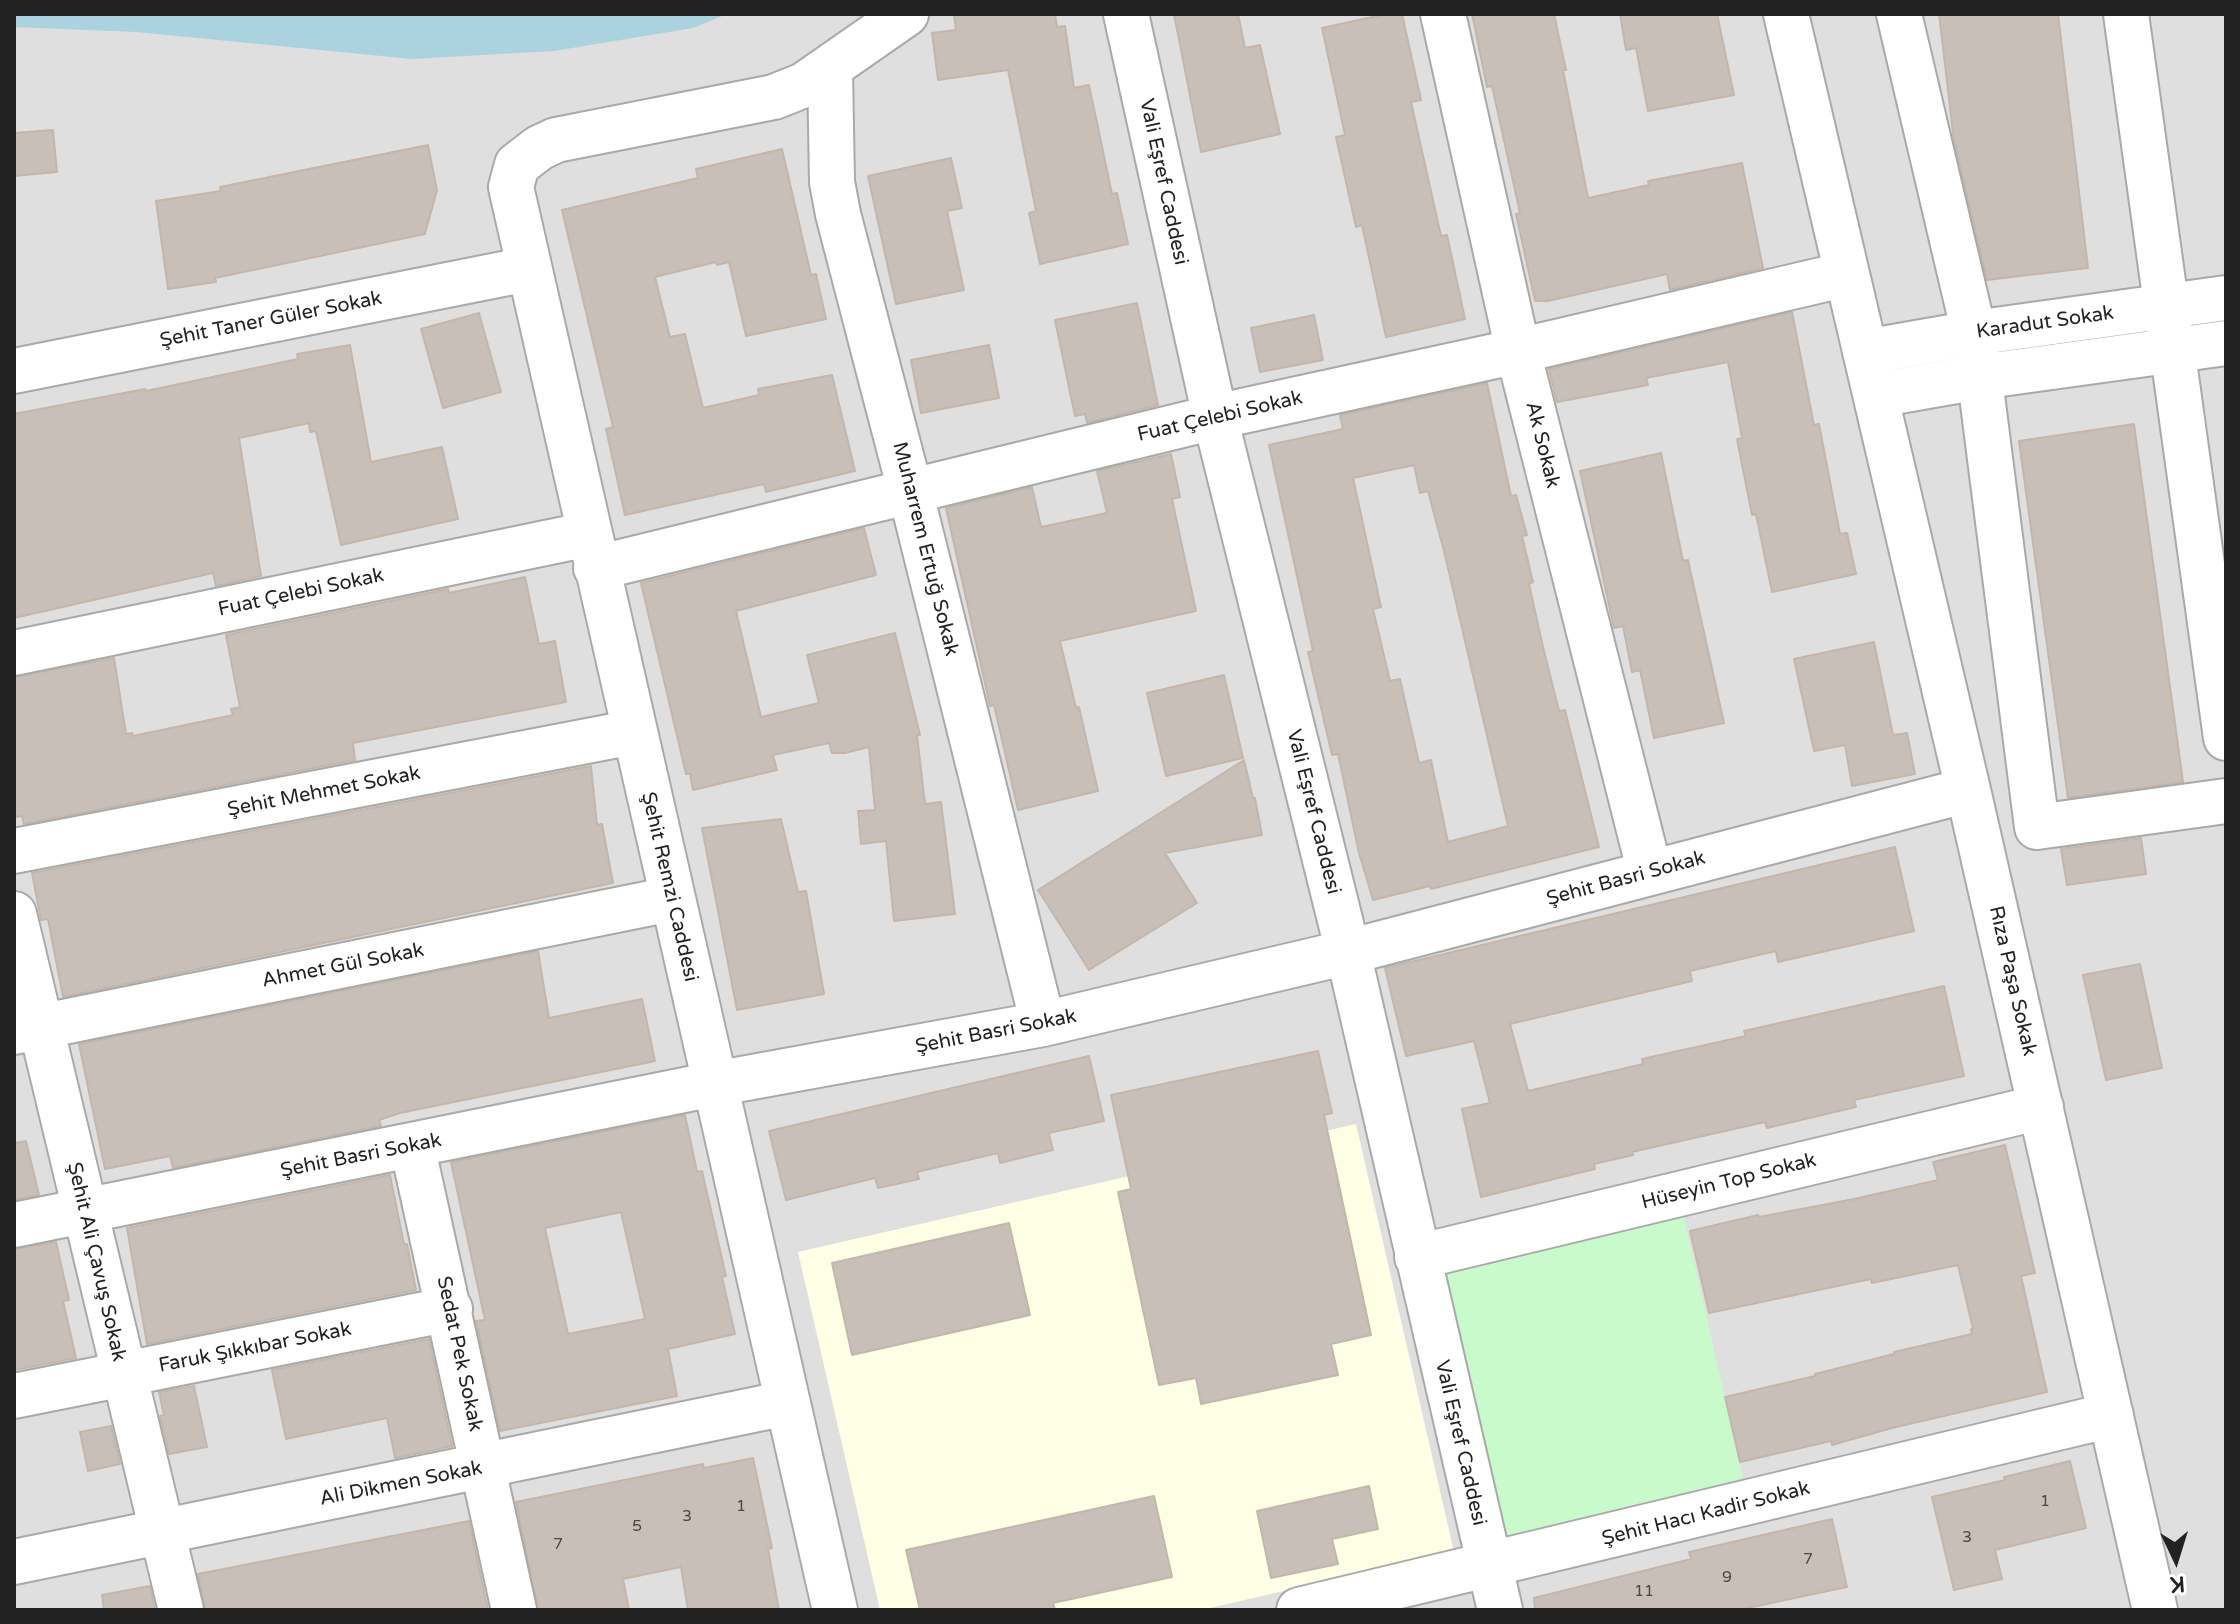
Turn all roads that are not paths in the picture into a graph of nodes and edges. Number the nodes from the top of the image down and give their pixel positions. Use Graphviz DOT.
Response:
graph roads {
  1 [pos="906,14"];
  2 [pos="1126,14"];
  3 [pos="1443,14"];
  4 [pos="1786,14"];
  5 [pos="1899,14"];
  6 [pos="2126,14"];
  7 [pos="830,70"];
  8 [pos="528,269"];
  9 [pos="1847,274"];
  10 [pos="2226,298"];
  11 [pos="2167,305"];
  12 [pos="1974,333"];
  13 [pos="2226,343"];
  14 [pos="2173,350"];
  15 [pos="1518,351"];
  16 [pos="1865,352"];
  17 [pos="14,371"];
  18 [pos="1979,377"];
  19 [pos="1876,395"];
  20 [pos="1215,417"];
  21 [pos="910,490"];
  22 [pos="593,551"];
  23 [pos="14,653"];
  24 [pos="634,732"];
  25 [pos="2226,738"];
  26 [pos="1968,790"];
  27 [pos="2226,801"];
  28 [pos="14,851"];
  29 [pos="1650,873"];
  30 [pos="671,899"];
  31 [pos="14,914"];
  32 [pos="1348,952"];
  33 [pos="1043,1024"];
  34 [pos="27,1029"];
  35 [pos="714,1084"];
  36 [pos="2041,1107"];
  37 [pos="412,1145"];
  38 [pos="84,1210"];
  39 [pos="14,1225"];
  40 [pos="1417,1257"];
  41 [pos="450,1309"];
  42 [pos="122,1374"];
  43 [pos="14,1396"];
  44 [pos="787,1403"];
  45 [pos="2111,1415"];
  46 [pos="483,1468"];
  47 [pos="163,1532"];
  48 [pos="14,1562"];
  49 [pos="1489,1566"];
  50 [pos="181,1610"];
  51 [pos="514,1610"];
  52 [pos="835,1610"];
  53 [pos="1299,1610"];
  54 [pos="1500,1610"];
  55 [pos="2155,1610"];
  1 -- 7 [label="street"];
  2 -- 20 [label="street, Vali Eşref Caddesi"];
  3 -- 15 [label="street, Ak Sokak"];
  4 -- 9 [label="street, Rıza Paşa Sokak"];
  5 -- 12 [label="street"];
  6 -- 11 [label="street"];
  7 -- 8 [label="street, Şehit Remzi Caddesi"];
  7 -- 21 [label="street, Muharrem Ertuğ Sokak"];
  8 -- 17 [label="street, Şehit Taner Güler Sokak"];
  8 -- 22 [label="street, Şehit Remzi Caddesi"];
  9 -- 15 [label="street, Fuat Çelebi Sokak"];
  9 -- 16 [label="street, Rıza Paşa Sokak"];
  10 -- 11 [label="street, Karadut Sokak"];
  11 -- 12 [label="street, Karadut Sokak"];
  11 -- 14 [label="street"];
  12 -- 16 [label="street, Karadut Sokak"];
  12 -- 18 [label="street"];
  13 -- 14 [label="street"];
  14 -- 18 [label="street"];
  14 -- 25 [label="street"];
  15 -- 20 [label="street, Fuat Çelebi Sokak"];
  15 -- 29 [label="street, Ak Sokak"];
  16 -- 19 [label="street, Rıza Paşa Sokak"];
  18 -- 19 [label="street"];
  18 -- 27 [label="street"];
  19 -- 26 [label="street, Rıza Paşa Sokak"];
  20 -- 21 [label="street, Fuat Çelebi Sokak"];
  20 -- 32 [label="street, Vali Eşref Caddesi"];
  21 -- 22 [label="street, Fuat Çelebi Sokak"];
  21 -- 33 [label="street, Muharrem Ertuğ Sokak"];
  22 -- 23 [label="street, Fuat Çelebi Sokak"];
  22 -- 24 [label="street, Şehit Remzi Caddesi"];
  24 -- 28 [label="street, Şehit Mehmet Sokak"];
  24 -- 30 [label="street, Şehit Remzi Caddesi"];
  26 -- 29 [label="street, Şehit Basri Sokak"];
  26 -- 36 [label="street, Rıza Paşa Sokak"];
  29 -- 32 [label="street, Şehit Basri Sokak"];
  30 -- 34 [label="street, Ahmet Gül Sokak"];
  30 -- 35 [label="street, Şehit Remzi Caddesi"];
  31 -- 34 [label="street, Şehit Ali Çavuş Sokak"];
  32 -- 33 [label="street, Şehit Basri Sokak"];
  32 -- 40 [label="street, Vali Eşref Caddesi"];
  33 -- 35 [label="street, Şehit Basri Sokak"];
  34 -- 38 [label="street, Şehit Ali Çavuş Sokak"];
  35 -- 37 [label="street, Şehit Basri Sokak"];
  35 -- 44 [label="street, Şehit Remzi Caddesi"];
  36 -- 40 [label="street, Hüseyin Top Sokak"];
  36 -- 45 [label="street, Rıza Paşa Sokak"];
  37 -- 38 [label="street, Şehit Basri Sokak"];
  37 -- 41 [label="street, Sedat Pek Sokak"];
  38 -- 39 [label="street, Şehit Basri Sokak"];
  38 -- 42 [label="street, Şehit Ali Çavuş Sokak"];
  40 -- 49 [label="street, Vali Eşref Caddesi"];
  41 -- 42 [label="street, Faruk Şıkkıbar Sokak"];
  41 -- 46 [label="street, Sedat Pek Sokak"];
  42 -- 43 [label="street, Faruk Şıkkıbar Sokak"];
  42 -- 47 [label="street, Şehit Ali Çavuş Sokak"];
  44 -- 46 [label="street, Ali Dikmen Sokak"];
  44 -- 52 [label="street, Şehit Remzi Caddesi"];
  45 -- 49 [label="street, Şehit Hacı Kadir Sokak"];
  45 -- 55 [label="street, Rıza Paşa Sokak"];
  46 -- 47 [label="street, Ali Dikmen Sokak"];
  46 -- 51 [label="street, Sedat Pek Sokak"];
  47 -- 48 [label="street, Ali Dikmen Sokak"];
  47 -- 50 [label="street, Şehit Ali Çavuş Sokak"];
  49 -- 53 [label="street, Şehit Hacı Kadir Sokak"];
  49 -- 54 [label="street, Vali Eşref Caddesi"];
}
